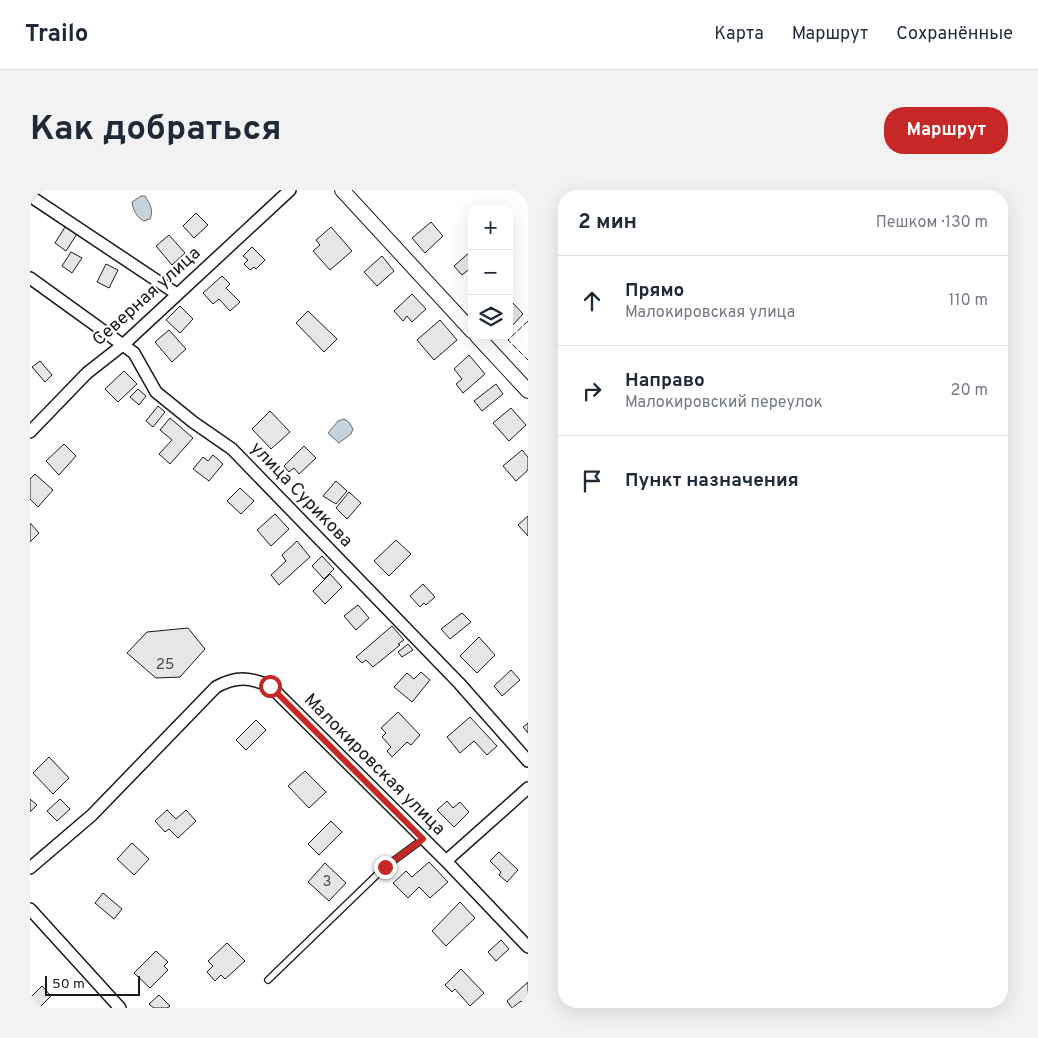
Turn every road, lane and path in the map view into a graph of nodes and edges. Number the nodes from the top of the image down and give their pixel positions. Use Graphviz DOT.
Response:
graph roads {
  1 [pos="290,190"];
  2 [pos="342,190"];
  3 [pos="30,196"];
  4 [pos="30,278"];
  5 [pos="177,294"];
  6 [pos="468,326"];
  7 [pos="481,340"];
  8 [pos="124,344"];
  9 [pos="528,391"];
  10 [pos="30,432"];
  11 [pos="528,761"];
  12 [pos="528,788"];
  13 [pos="423,839"];
  14 [pos="446,860"];
  15 [pos="30,868"];
  16 [pos="30,909"];
  17 [pos="528,947"];
  18 [pos="268,980"];
  19 [pos="120,1008"];
  1 -- 5 [label="street, Северная улица"];
  2 -- 6 [label="street"];
  3 -- 5 [label="street"];
  4 -- 8 [label="street, улица Сурикова"];
  5 -- 8 [label="street, Северная улица"];
  7 -- 9 [label="street"];
  8 -- 10 [label="street, Северная улица"];
  8 -- 11 [label="street, улица Сурикова"];
  12 -- 14 [label="street"];
  13 -- 14 [label="street, Малокировская улица"];
  13 -- 15 [label="street, Малокировская улица"];
  13 -- 18 [label="lane"];
  14 -- 17 [label="street, Малокировская улица"];
  16 -- 19 [label="street"];
}
